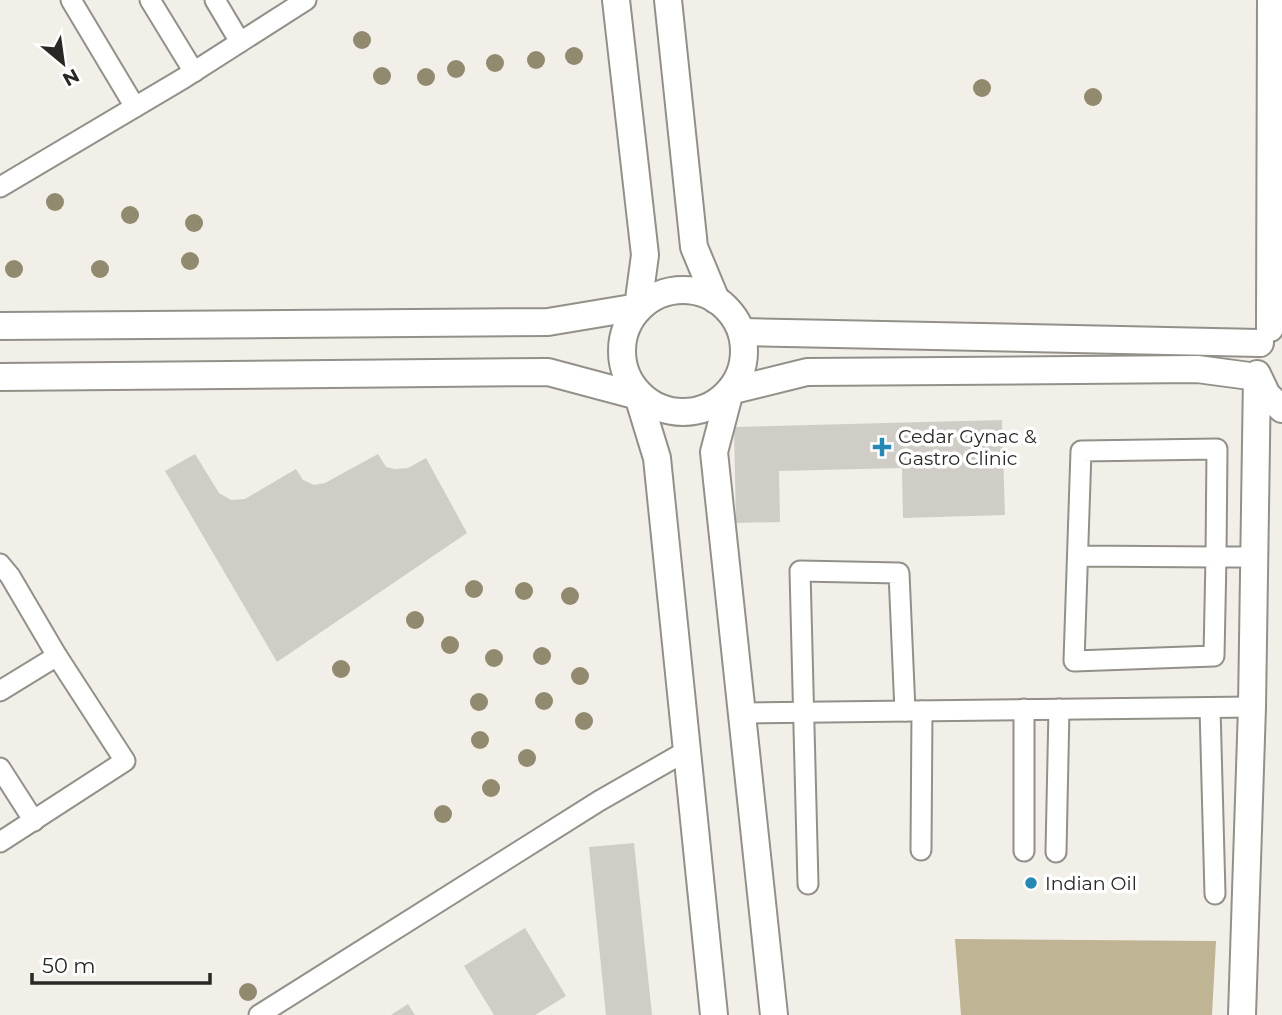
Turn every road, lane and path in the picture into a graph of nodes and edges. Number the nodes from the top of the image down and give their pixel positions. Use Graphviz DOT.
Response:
graph roads {
  1 [pos="71,0"];
  2 [pos="150,0"];
  3 [pos="215,0"];
  4 [pos="306,0"];
  5 [pos="616,0"];
  6 [pos="667,0"];
  7 [pos="1271,0"];
  8 [pos="240,42"];
  9 [pos="194,72"];
  10 [pos="135,107"];
  11 [pos="0,187"];
  12 [pos="716,300"];
  13 [pos="638,307"];
  14 [pos="0,326"];
  15 [pos="1271,330"];
  16 [pos="741,332"];
  17 [pos="0,377"];
  18 [pos="1257,377"];
  19 [pos="730,391"];
  20 [pos="638,396"];
  21 [pos="1282,409"];
  22 [pos="1078,556"];
  23 [pos="1216,557"];
  24 [pos="1255,557"];
  25 [pos="0,564"];
  26 [pos="57,656"];
  27 [pos="0,691"];
  28 [pos="1252,707"];
  29 [pos="1210,708"];
  30 [pos="1024,709"];
  31 [pos="1059,709"];
  32 [pos="913,711"];
  33 [pos="805,712"];
  34 [pos="741,713"];
  35 [pos="688,750"];
  36 [pos="0,768"];
  37 [pos="34,821"];
  38 [pos="0,842"];
  39 [pos="921,850"];
  40 [pos="1024,851"];
  41 [pos="1056,852"];
  42 [pos="808,884"];
  43 [pos="1215,894"];
  44 [pos="259,1015"];
  45 [pos="714,1015"];
  46 [pos="774,1015"];
  47 [pos="1242,1015"];
  1 -- 10 [label="street"];
  2 -- 9 [label="street"];
  3 -- 8 [label="street"];
  4 -- 8 [label="street"];
  5 -- 13 [label="main road"];
  6 -- 12 [label="main road"];
  7 -- 15 [label="main road"];
  8 -- 9 [label="street"];
  9 -- 10 [label="street"];
  10 -- 11 [label="street"];
  12 -- 13 [label="main road"];
  12 -- 16 [label="main road"];
  13 -- 14 [label="main road"];
  13 -- 20 [label="main road"];
  15 -- 16 [label="main road"];
  15 -- 18 [label="main road"];
  16 -- 19 [label="main road"];
  17 -- 20 [label="main road"];
  18 -- 19 [label="main road"];
  18 -- 21 [label="main road"];
  18 -- 24 [label="main road"];
  19 -- 20 [label="main road"];
  19 -- 34 [label="main road"];
  20 -- 35 [label="main road"];
  22 -- 23 [label="street"];
  22 -- 23 [label="street"];
  22 -- 23 [label="street"];
  23 -- 24 [label="street"];
  24 -- 28 [label="main road"];
  25 -- 26 [label="street"];
  26 -- 27 [label="street"];
  26 -- 37 [label="street"];
  28 -- 29 [label="street"];
  28 -- 47 [label="main road"];
  29 -- 31 [label="street"];
  29 -- 43 [label="street"];
  30 -- 31 [label="street"];
  30 -- 32 [label="street"];
  30 -- 40 [label="street"];
  31 -- 41 [label="street"];
  32 -- 33 [label="street"];
  32 -- 33 [label="street"];
  32 -- 39 [label="street"];
  33 -- 34 [label="street"];
  33 -- 42 [label="street"];
  34 -- 46 [label="main road"];
  35 -- 44 [label="street"];
  35 -- 45 [label="main road"];
  36 -- 37 [label="street"];
  37 -- 38 [label="street"];
}
